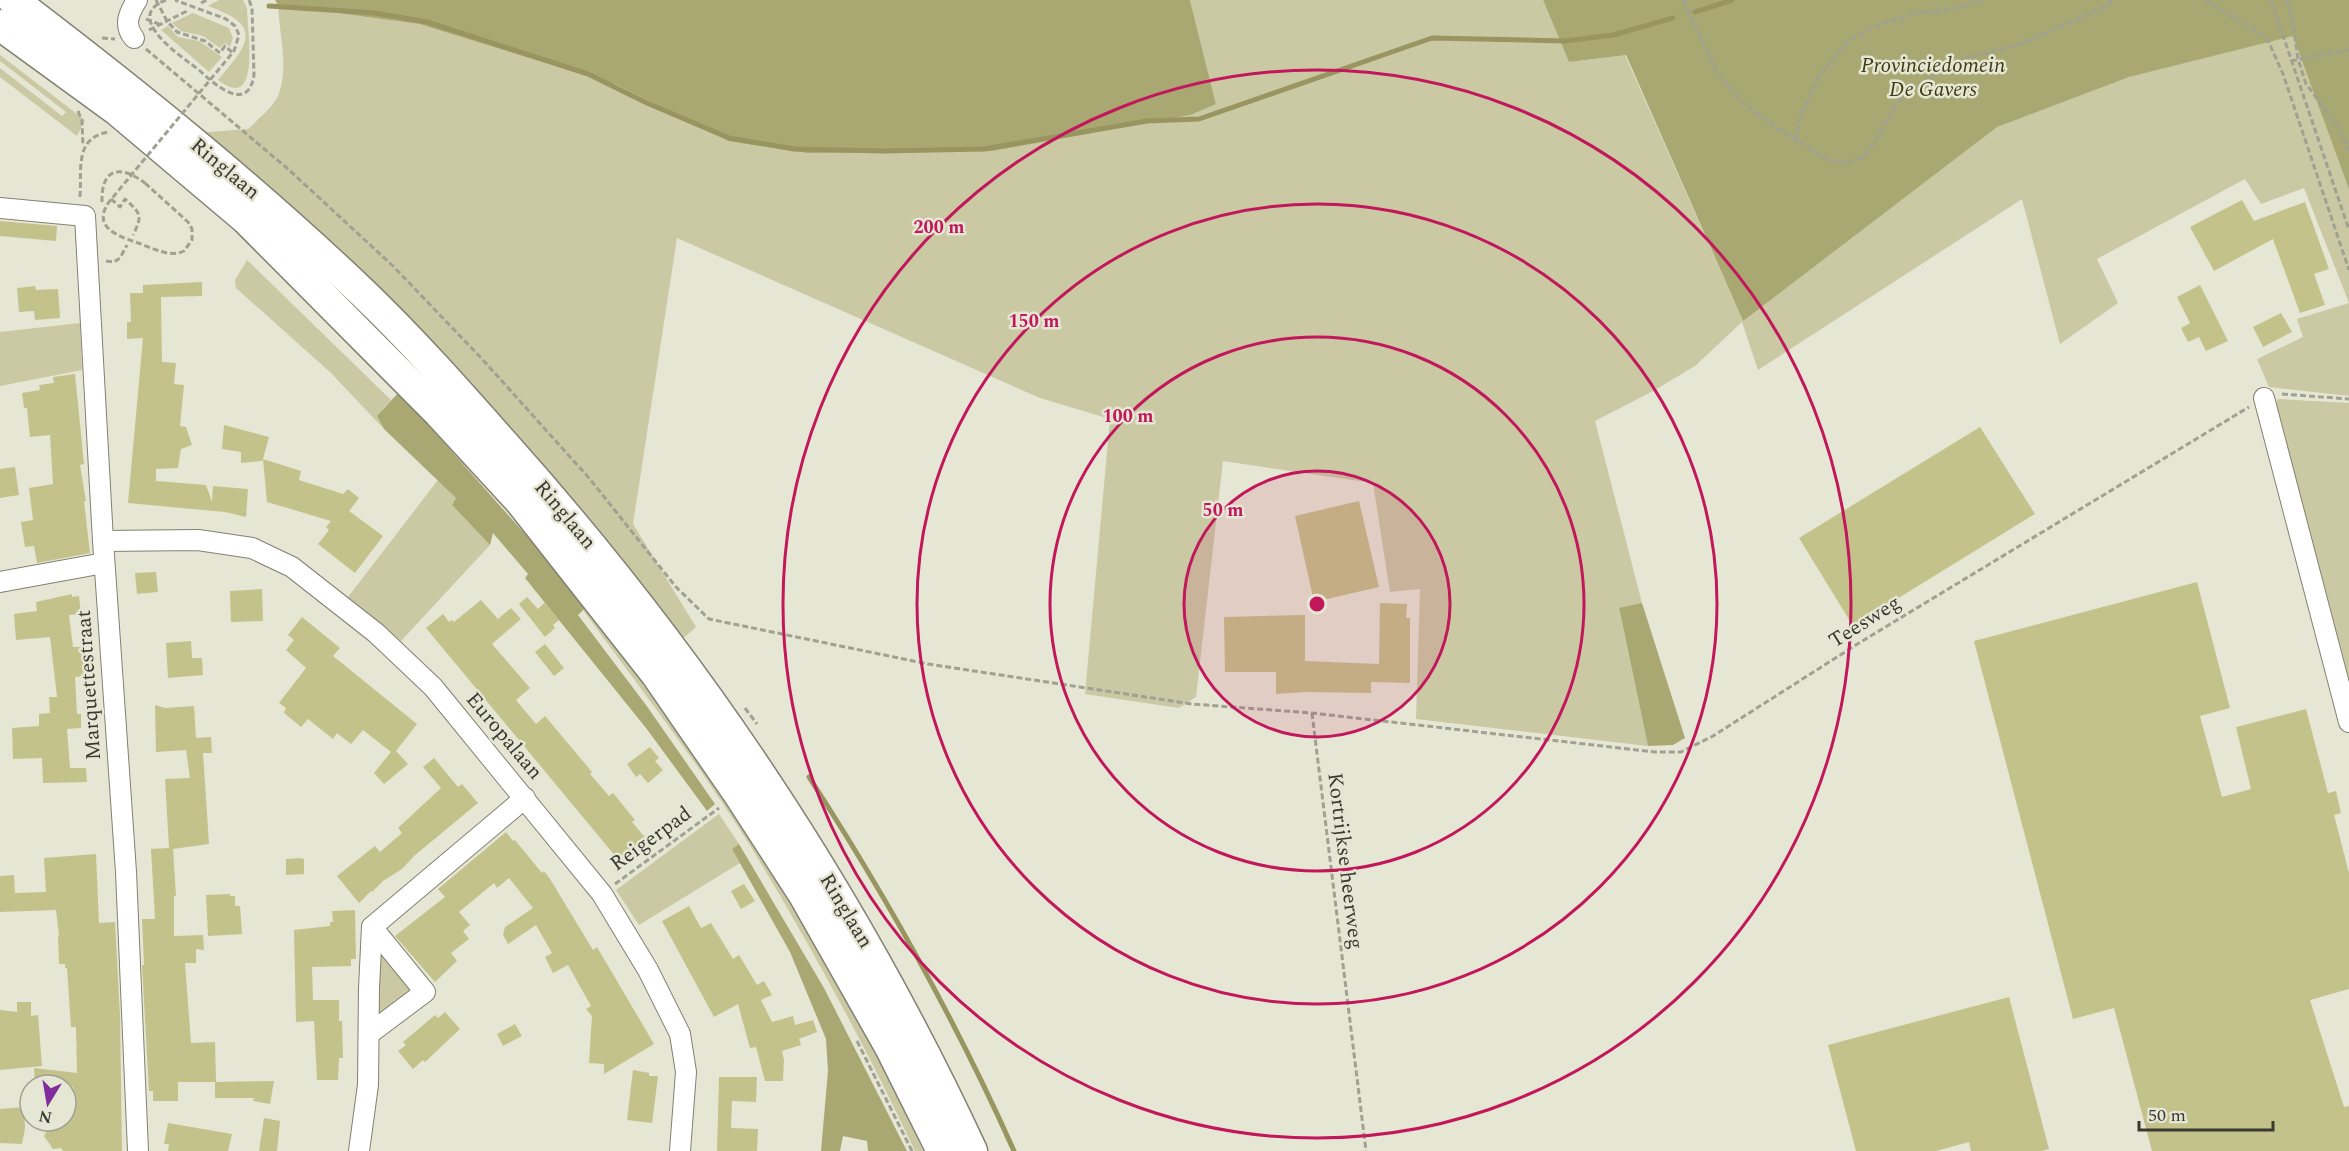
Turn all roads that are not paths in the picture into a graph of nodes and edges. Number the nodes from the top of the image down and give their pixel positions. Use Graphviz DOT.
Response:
graph roads {
  1 [pos="13,0"];
  2 [pos="141,8"];
  3 [pos="0,25"];
  4 [pos="134,38"];
  5 [pos="0,208"];
  6 [pos="2264,398"];
  7 [pos="103,541"];
  8 [pos="105,563"];
  9 [pos="0,582"];
  10 [pos="2349,722"];
  11 [pos="525,798"];
  12 [pos="372,927"];
  13 [pos="369,1034"];
  14 [pos="138,1151"];
  15 [pos="359,1151"];
  16 [pos="680,1151"];
  17 [pos="942,1151"];
  18 [pos="972,1151"];
  1 -- 18 [label="main road, Ringlaan"];
  2 -- 4 [label="street"];
  3 -- 17 [label="main road, Ringlaan"];
  5 -- 7 [label="street, Marquettestraat"];
  6 -- 10 [label="street"];
  7 -- 8 [label="street, Marquettestraat"];
  7 -- 11 [label="street, Europalaan"];
  8 -- 9 [label="street"];
  8 -- 14 [label="street, Marquettestraat"];
  11 -- 12 [label="street"];
  11 -- 16 [label="street, Europalaan"];
  12 -- 13 [label="street"];
  12 -- 13 [label="street"];
  13 -- 15 [label="street"];
}
